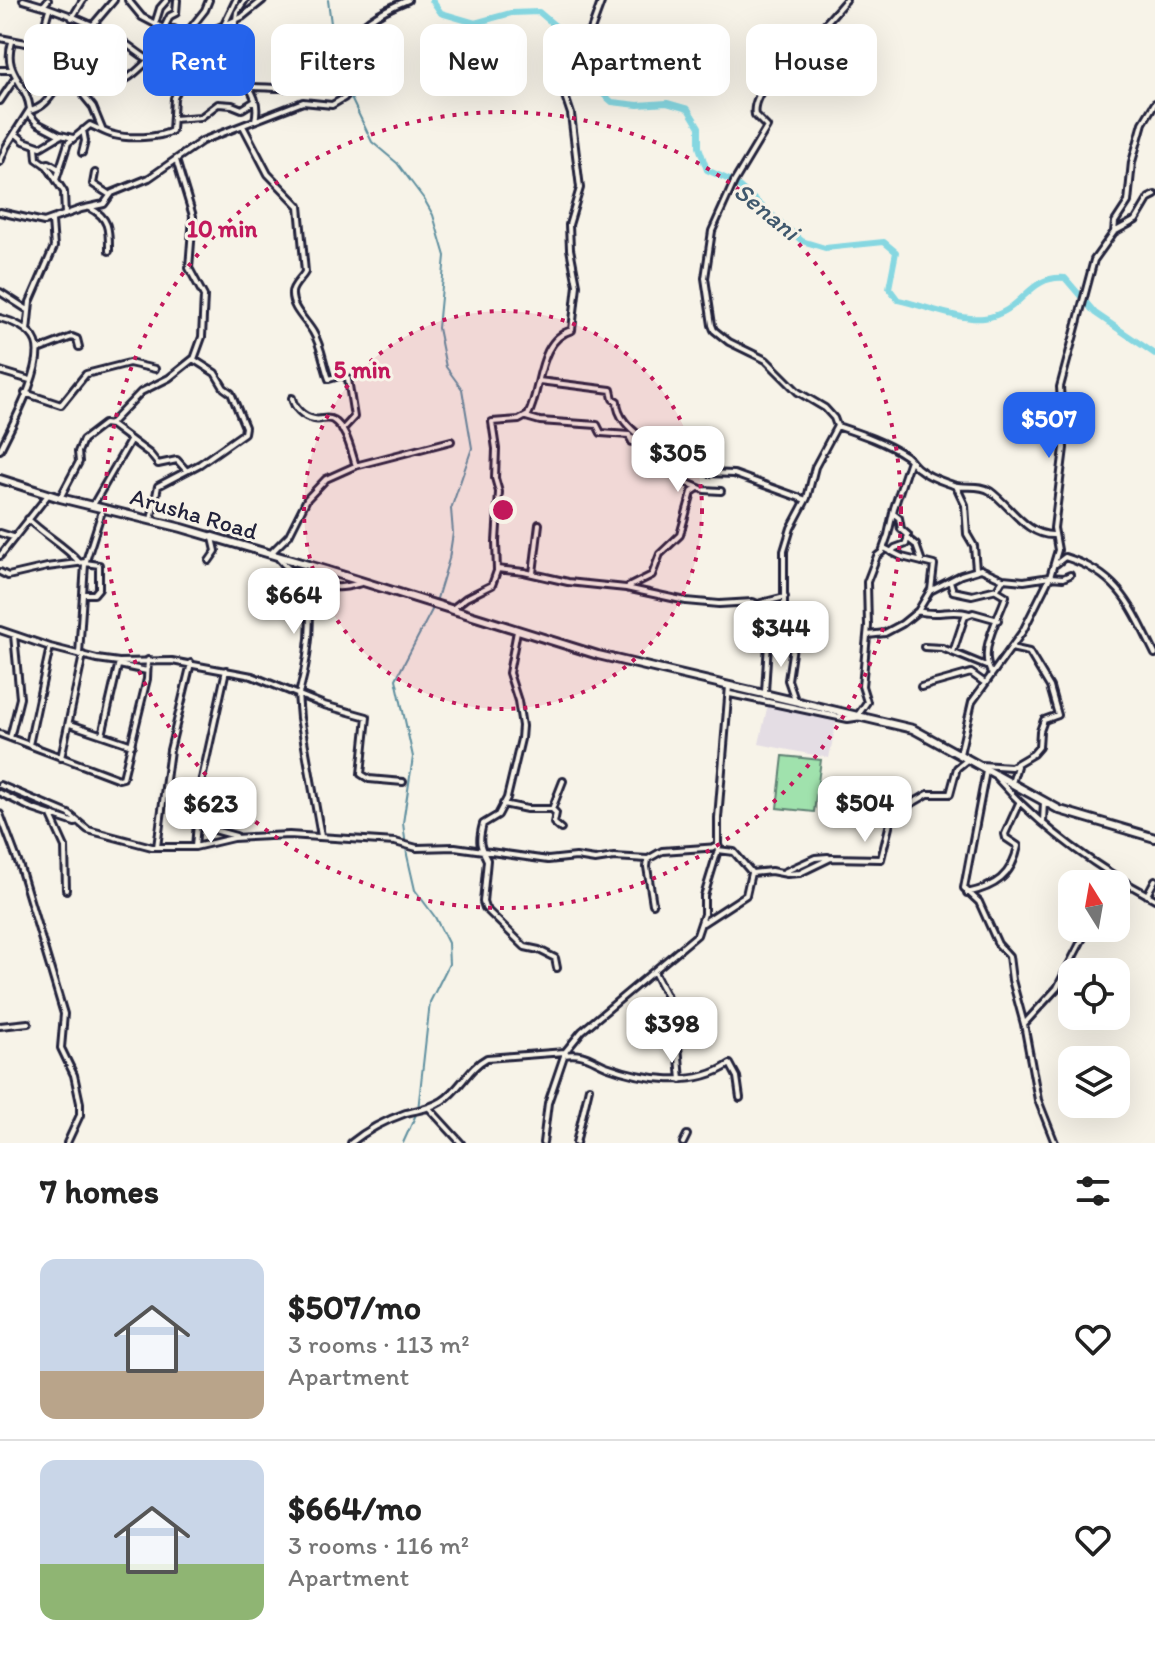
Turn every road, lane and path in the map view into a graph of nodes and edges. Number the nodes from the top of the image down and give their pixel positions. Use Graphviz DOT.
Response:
graph roads {
  1 [pos="23,0"];
  2 [pos="48,0"];
  3 [pos="83,0"];
  4 [pos="114,0"];
  5 [pos="128,0"];
  6 [pos="173,0"];
  7 [pos="209,0"];
  8 [pos="236,0"];
  9 [pos="245,0"];
  10 [pos="263,0"];
  11 [pos="408,0"];
  12 [pos="602,0"];
  13 [pos="846,0"];
  14 [pos="46,8"];
  15 [pos="72,18"];
  16 [pos="236,20"];
  17 [pos="44,24"];
  18 [pos="85,24"];
  19 [pos="94,24"];
  20 [pos="155,24"];
  21 [pos="167,24"];
  22 [pos="194,24"];
  23 [pos="224,24"];
  24 [pos="226,24"];
  25 [pos="236,24"];
  26 [pos="0,38"];
  27 [pos="12,41"];
  28 [pos="24,44"];
  29 [pos="143,65"];
  30 [pos="0,70"];
  31 [pos="12,70"];
  32 [pos="16,77"];
  33 [pos="127,78"];
  34 [pos="50,96"];
  35 [pos="84,96"];
  36 [pos="175,96"];
  37 [pos="253,96"];
  38 [pos="0,101"];
  39 [pos="255,101"];
  40 [pos="1155,103"];
  41 [pos="28,112"];
  42 [pos="173,119"];
  43 [pos="254,121"];
  44 [pos="243,126"];
  45 [pos="83,130"];
  46 [pos="104,131"];
  47 [pos="15,134"];
  48 [pos="60,135"];
  49 [pos="73,138"];
  50 [pos="100,138"];
  51 [pos="36,147"];
  52 [pos="82,153"];
  53 [pos="176,160"];
  54 [pos="0,162"];
  55 [pos="44,164"];
  56 [pos="59,169"];
  57 [pos="95,173"];
  58 [pos="56,180"];
  59 [pos="110,195"];
  60 [pos="1155,195"];
  61 [pos="88,207"];
  62 [pos="0,212"];
  63 [pos="65,215"];
  64 [pos="52,221"];
  65 [pos="1114,232"];
  66 [pos="109,251"];
  67 [pos="0,292"];
  68 [pos="28,310"];
  69 [pos="0,318"];
  70 [pos="27,331"];
  71 [pos="79,347"];
  72 [pos="38,350"];
  73 [pos="193,359"];
  74 [pos="155,369"];
  75 [pos="0,371"];
  76 [pos="30,380"];
  77 [pos="538,381"];
  78 [pos="25,393"];
  79 [pos="292,398"];
  80 [pos="525,417"];
  81 [pos="110,424"];
  82 [pos="837,426"];
  83 [pos="342,430"];
  84 [pos="630,438"];
  85 [pos="643,439"];
  86 [pos="130,441"];
  87 [pos="451,441"];
  88 [pos="671,445"];
  89 [pos="0,450"];
  90 [pos="678,451"];
  91 [pos="910,460"];
  92 [pos="356,466"];
  93 [pos="187,471"];
  94 [pos="0,479"];
  95 [pos="956,486"];
  96 [pos="698,488"];
  97 [pos="721,491"];
  98 [pos="49,493"];
  99 [pos="60,498"];
  100 [pos="806,500"];
  101 [pos="92,505"];
  102 [pos="103,508"];
  103 [pos="894,514"];
  104 [pos="28,519"];
  105 [pos="151,520"];
  106 [pos="539,524"];
  107 [pos="0,533"];
  108 [pos="1055,535"];
  109 [pos="13,537"];
  110 [pos="213,538"];
  111 [pos="907,538"];
  112 [pos="884,548"];
  113 [pos="891,552"];
  114 [pos="0,556"];
  115 [pos="274,556"];
  116 [pos="209,561"];
  117 [pos="83,562"];
  118 [pos="922,562"];
  119 [pos="497,569"];
  120 [pos="976,569"];
  121 [pos="1052,569"];
  122 [pos="0,572"];
  123 [pos="532,574"];
  124 [pos="1070,575"];
  125 [pos="1050,577"];
  126 [pos="305,578"];
  127 [pos="1003,579"];
  128 [pos="950,581"];
  129 [pos="364,582"];
  130 [pos="626,588"];
  131 [pos="931,590"];
  132 [pos="996,590"];
  133 [pos="83,594"];
  134 [pos="785,597"];
  135 [pos="758,604"];
  136 [pos="449,608"];
  137 [pos="918,611"];
  138 [pos="969,614"];
  139 [pos="998,620"];
  140 [pos="790,629"];
  141 [pos="0,630"];
  142 [pos="517,630"];
  143 [pos="14,635"];
  144 [pos="868,635"];
  145 [pos="768,643"];
  146 [pos="50,647"];
  147 [pos="924,647"];
  148 [pos="1011,648"];
  149 [pos="953,652"];
  150 [pos="81,654"];
  151 [pos="1155,654"];
  152 [pos="148,660"];
  153 [pos="191,663"];
  154 [pos="119,664"];
  155 [pos="986,666"];
  156 [pos="226,670"];
  157 [pos="147,671"];
  158 [pos="992,674"];
  159 [pos="985,683"];
  160 [pos="730,684"];
  161 [pos="921,687"];
  162 [pos="765,692"];
  163 [pos="299,694"];
  164 [pos="729,694"];
  165 [pos="795,700"];
  166 [pos="861,716"];
  167 [pos="70,724"];
  168 [pos="0,734"];
  169 [pos="102,735"];
  170 [pos="10,738"];
  171 [pos="29,745"];
  172 [pos="132,745"];
  173 [pos="960,754"];
  174 [pos="61,758"];
  175 [pos="970,759"];
  176 [pos="1017,763"];
  177 [pos="985,768"];
  178 [pos="563,781"];
  179 [pos="403,782"];
  180 [pos="1012,783"];
  181 [pos="0,785"];
  182 [pos="1,793"];
  183 [pos="0,801"];
  184 [pos="1044,801"];
  185 [pos="1019,802"];
  186 [pos="503,804"];
  187 [pos="552,809"];
  188 [pos="0,814"];
  189 [pos="51,815"];
  190 [pos="1043,822"];
  191 [pos="79,824"];
  192 [pos="196,825"];
  193 [pos="561,829"];
  194 [pos="321,836"];
  195 [pos="238,838"];
  196 [pos="1155,838"];
  197 [pos="157,847"];
  198 [pos="195,847"];
  199 [pos="719,849"];
  200 [pos="480,850"];
  201 [pos="648,859"];
  202 [pos="1106,870"];
  203 [pos="751,873"];
  204 [pos="1155,880"];
  205 [pos="1130,885"];
  206 [pos="66,890"];
  207 [pos="967,893"];
  208 [pos="1147,895"];
  209 [pos="1155,899"];
  210 [pos="653,904"];
  211 [pos="700,924"];
  212 [pos="1081,942"];
  213 [pos="557,968"];
  214 [pos="654,972"];
  215 [pos="28,1023"];
  216 [pos="1024,1024"];
  217 [pos="0,1026"];
  218 [pos="565,1054"];
  219 [pos="681,1080"];
  220 [pos="589,1088"];
  221 [pos="740,1098"];
  222 [pos="429,1108"];
  223 [pos="687,1135"];
  224 [pos="67,1143"];
  225 [pos="351,1143"];
  226 [pos="461,1143"];
  227 [pos="543,1143"];
  228 [pos="576,1143"];
  229 [pos="683,1143"];
  230 [pos="1055,1143"];
  1 -- 14 [label="street"];
  2 -- 14 [label="street"];
  3 -- 15 [label="street"];
  4 -- 19 [label="street"];
  5 -- 20 [label="street"];
  6 -- 20 [label="street"];
  6 -- 21 [label="street"];
  7 -- 22 [label="street"];
  8 -- 23 [label="street"];
  9 -- 16 [label="street"];
  10 -- 16 [label="street"];
  11 -- 43 [label="street"];
  12 -- 77 [label="street"];
  13 -- 82 [label="street"];
  14 -- 15 [label="street"];
  14 -- 17 [label="street"];
  15 -- 18 [label="street"];
  16 -- 24 [label="street"];
  16 -- 25 [label="street"];
  26 -- 27 [label="street"];
  27 -- 28 [label="street"];
  27 -- 31 [label="street"];
  29 -- 33 [label="street"];
  30 -- 31 [label="street"];
  31 -- 32 [label="street"];
  32 -- 38 [label="street"];
  32 -- 41 [label="street"];
  34 -- 41 [label="street"];
  35 -- 46 [label="street"];
  36 -- 42 [label="street"];
  37 -- 39 [label="street"];
  39 -- 42 [label="street"];
  39 -- 43 [label="street"];
  40 -- 65 [label="street"];
  41 -- 47 [label="street"];
  41 -- 48 [label="street"];
  42 -- 46 [label="street"];
  43 -- 44 [label="street"];
  44 -- 53 [label="street"];
  44 -- 83 [label="street"];
  45 -- 46 [label="street"];
  45 -- 49 [label="street"];
  45 -- 52 [label="street"];
  46 -- 50 [label="street"];
  47 -- 51 [label="street"];
  47 -- 54 [label="street"];
  48 -- 49 [label="street"];
  48 -- 51 [label="street"];
  49 -- 56 [label="street"];
  51 -- 55 [label="street"];
  53 -- 59 [label="street"];
  53 -- 73 [label="street"];
  55 -- 56 [label="street"];
  55 -- 58 [label="street"];
  56 -- 58 [label="street"];
  57 -- 59 [label="street"];
  58 -- 63 [label="street"];
  59 -- 61 [label="street"];
  60 -- 65 [label="street"];
  61 -- 63 [label="street"];
  61 -- 66 [label="street"];
  62 -- 64 [label="street"];
  63 -- 64 [label="street"];
  64 -- 68 [label="street"];
  65 -- 108 [label="street"];
  67 -- 68 [label="street"];
  68 -- 70 [label="street"];
  69 -- 70 [label="street"];
  70 -- 72 [label="street"];
  71 -- 72 [label="street"];
  72 -- 76 [label="street"];
  73 -- 81 [label="street"];
  73 -- 93 [label="street"];
  74 -- 78 [label="street"];
  75 -- 76 [label="street"];
  76 -- 78 [label="street"];
  77 -- 80 [label="street"];
  77 -- 85 [label="street"];
  78 -- 89 [label="street"];
  79 -- 83 [label="street"];
  80 -- 84 [label="street"];
  80 -- 119 [label="street"];
  81 -- 86 [label="street"];
  81 -- 99 [label="street"];
  82 -- 91 [label="street"];
  82 -- 100 [label="street"];
  83 -- 92 [label="street"];
  84 -- 85 [label="street"];
  84 -- 88 [label="street"];
  85 -- 88 [label="street"];
  86 -- 93 [label="street"];
  86 -- 101 [label="street"];
  87 -- 92 [label="street"];
  88 -- 90 [label="street"];
  90 -- 96 [label="street"];
  90 -- 100 [label="street"];
  91 -- 95 [label="street"];
  91 -- 103 [label="street"];
  92 -- 115 [label="street"];
  93 -- 105 [label="street"];
  94 -- 98 [label="main road, Arusha Road"];
  95 -- 108 [label="street"];
  95 -- 120 [label="street"];
  96 -- 97 [label="street"];
  96 -- 130 [label="street"];
  98 -- 99 [label="main road, Arusha Road"];
  98 -- 104 [label="street"];
  99 -- 101 [label="main road, Arusha Road"];
  100 -- 134 [label="street"];
  101 -- 102 [label="main road, Arusha Road"];
  102 -- 105 [label="main road, Arusha Road"];
  102 -- 117 [label="street"];
  103 -- 111 [label="street"];
  103 -- 112 [label="street"];
  104 -- 109 [label="street"];
  104 -- 117 [label="street"];
  105 -- 110 [label="main road, Arusha Road"];
  106 -- 123 [label="street"];
  107 -- 109 [label="street"];
  108 -- 121 [label="street"];
  109 -- 114 [label="street"];
  110 -- 115 [label="main road, Arusha Road"];
  110 -- 116 [label="street"];
  111 -- 113 [label="street"];
  111 -- 118 [label="street"];
  112 -- 113 [label="street"];
  112 -- 144 [label="street"];
  113 -- 118 [label="street"];
  115 -- 126 [label="street"];
  115 -- 129 [label="main road, Arusha Road"];
  117 -- 122 [label="street"];
  117 -- 133 [label="street"];
  117 -- 133 [label="street"];
  118 -- 131 [label="street"];
  119 -- 123 [label="street"];
  119 -- 136 [label="street"];
  120 -- 127 [label="street"];
  120 -- 128 [label="street"];
  121 -- 125 [label="street"];
  121 -- 151 [label="street"];
  123 -- 130 [label="street"];
  124 -- 125 [label="street"];
  125 -- 127 [label="street"];
  125 -- 148 [label="street"];
  126 -- 129 [label="street"];
  126 -- 163 [label="street"];
  127 -- 132 [label="street"];
  128 -- 131 [label="street"];
  128 -- 132 [label="street"];
  129 -- 136 [label="main road, Arusha Road"];
  130 -- 135 [label="street"];
  131 -- 137 [label="street"];
  132 -- 139 [label="street"];
  133 -- 150 [label="street"];
  134 -- 135 [label="street"];
  134 -- 140 [label="street"];
  135 -- 140 [label="street"];
  136 -- 142 [label="main road, Arusha Road"];
  137 -- 138 [label="street"];
  137 -- 144 [label="street"];
  138 -- 139 [label="street"];
  138 -- 149 [label="street"];
  139 -- 155 [label="street"];
  140 -- 165 [label="street"];
  141 -- 143 [label="street"];
  142 -- 160 [label="main road, Arusha Road"];
  142 -- 186 [label="street"];
  143 -- 146 [label="street"];
  143 -- 170 [label="street"];
  144 -- 166 [label="street"];
  145 -- 162 [label="street"];
  146 -- 150 [label="street"];
  146 -- 171 [label="street"];
  147 -- 149 [label="street"];
  148 -- 158 [label="street"];
  148 -- 176 [label="street"];
  149 -- 155 [label="street"];
  150 -- 154 [label="street"];
  150 -- 167 [label="street"];
  152 -- 153 [label="street"];
  152 -- 154 [label="street"];
  152 -- 157 [label="street"];
  153 -- 156 [label="street"];
  153 -- 197 [label="street"];
  154 -- 157 [label="street"];
  154 -- 169 [label="street"];
  155 -- 158 [label="street"];
  156 -- 163 [label="street"];
  156 -- 192 [label="street"];
  157 -- 172 [label="street"];
  158 -- 159 [label="street"];
  159 -- 161 [label="street"];
  159 -- 173 [label="street"];
  160 -- 162 [label="main road, Arusha Road"];
  160 -- 164 [label="street"];
  162 -- 165 [label="main road, Arusha Road"];
  163 -- 179 [label="street"];
  163 -- 194 [label="street"];
  164 -- 166 [label="street"];
  164 -- 199 [label="street"];
  165 -- 166 [label="main road, Arusha Road"];
  166 -- 173 [label="main road, Arusha Road"];
  167 -- 169 [label="street"];
  167 -- 174 [label="street"];
  168 -- 170 [label="street"];
  169 -- 172 [label="street"];
  170 -- 171 [label="street"];
  171 -- 174 [label="street"];
  172 -- 174 [label="street"];
  173 -- 175 [label="main road, Arusha Road"];
  175 -- 177 [label="main road, Arusha Road"];
  175 -- 203 [label="street"];
  176 -- 177 [label="street"];
  176 -- 180 [label="street"];
  177 -- 180 [label="main road, Arusha Road"];
  177 -- 185 [label="street"];
  177 -- 207 [label="street"];
  178 -- 187 [label="street"];
  180 -- 184 [label="main road, Arusha Road"];
  181 -- 191 [label="street"];
  182 -- 183 [label="street"];
  182 -- 189 [label="street"];
  184 -- 190 [label="street"];
  184 -- 196 [label="main road, Arusha Road"];
  185 -- 190 [label="street"];
  185 -- 207 [label="street"];
  186 -- 187 [label="street"];
  186 -- 200 [label="street"];
  187 -- 193 [label="street"];
  188 -- 224 [label="street"];
  189 -- 191 [label="street"];
  189 -- 206 [label="street"];
  190 -- 202 [label="street"];
  191 -- 197 [label="street"];
  192 -- 195 [label="street"];
  192 -- 198 [label="street"];
  194 -- 195 [label="street"];
  194 -- 200 [label="street"];
  195 -- 198 [label="street"];
  197 -- 198 [label="street"];
  199 -- 201 [label="street"];
  199 -- 203 [label="street"];
  199 -- 211 [label="street"];
  200 -- 201 [label="street"];
  200 -- 213 [label="street"];
  201 -- 210 [label="street"];
  203 -- 211 [label="street"];
  204 -- 208 [label="street"];
  205 -- 208 [label="street"];
  207 -- 216 [label="street"];
  208 -- 209 [label="street"];
  211 -- 214 [label="street"];
  212 -- 216 [label="street"];
  214 -- 218 [label="street"];
  214 -- 219 [label="street"];
  215 -- 217 [label="street"];
  216 -- 230 [label="street"];
  218 -- 219 [label="street"];
  218 -- 222 [label="street"];
  218 -- 227 [label="street"];
  219 -- 221 [label="street"];
  220 -- 228 [label="street"];
  222 -- 225 [label="street"];
  222 -- 226 [label="street"];
  223 -- 229 [label="street"];
}
